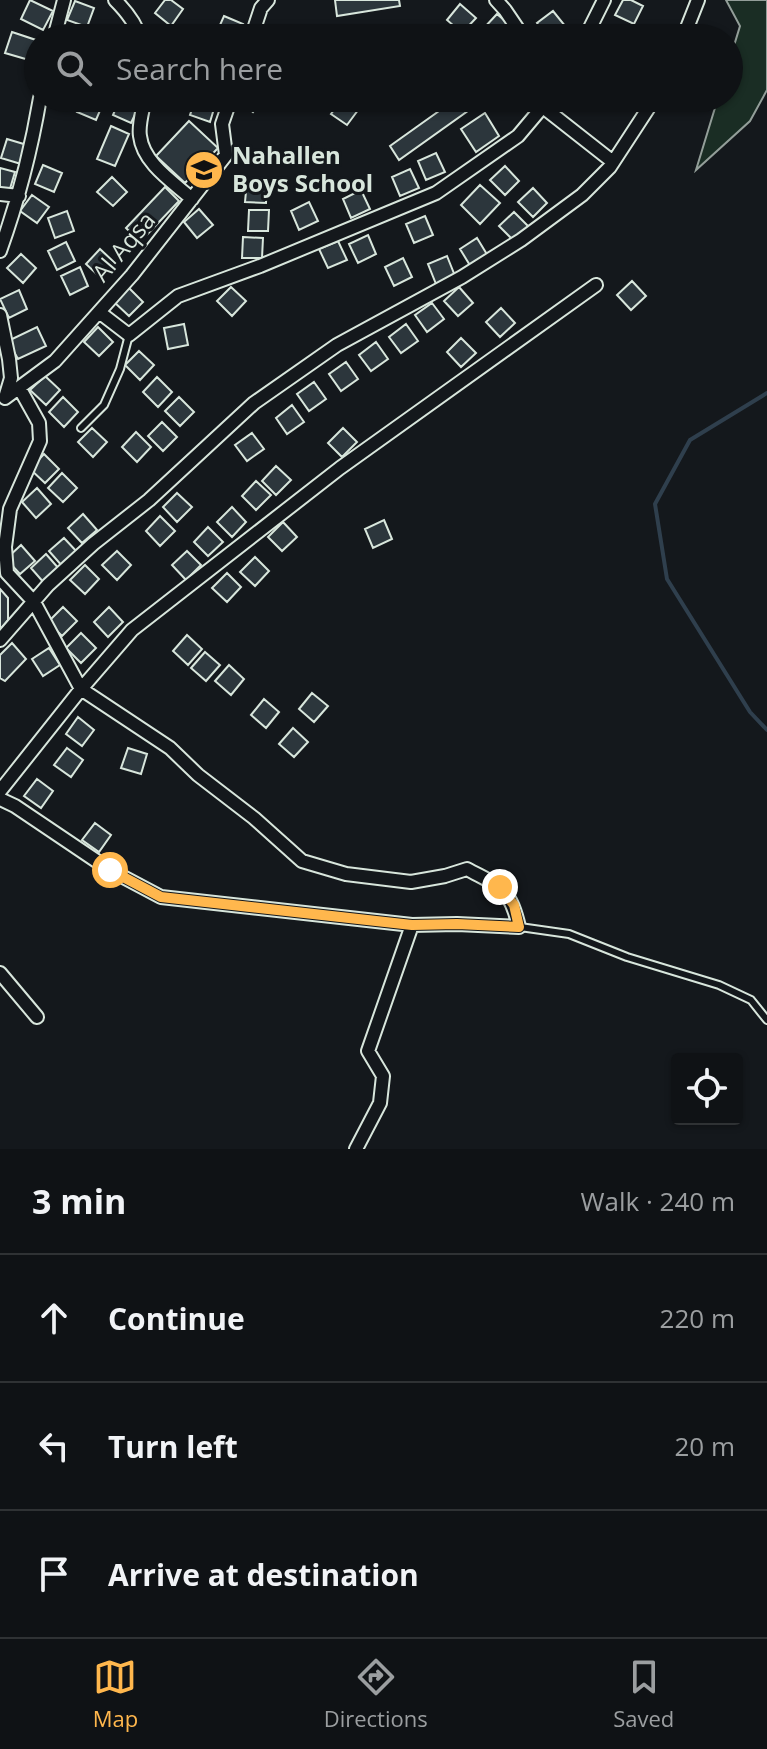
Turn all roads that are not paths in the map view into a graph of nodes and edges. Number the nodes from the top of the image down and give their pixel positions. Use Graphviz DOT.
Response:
graph roads {
  1 [pos="64,0"];
  2 [pos="115,0"];
  3 [pos="268,0"];
  4 [pos="496,0"];
  5 [pos="604,0"];
  6 [pos="698,0"];
  7 [pos="58,24"];
  8 [pos="135,24"];
  9 [pos="256,24"];
  10 [pos="514,24"];
  11 [pos="592,24"];
  12 [pos="689,24"];
  13 [pos="38,112"];
  14 [pos="143,112"];
  15 [pos="226,112"];
  16 [pos="539,112"];
  17 [pos="557,112"];
  18 [pos="646,112"];
  19 [pos="613,162"];
  20 [pos="0,194"];
  21 [pos="19,196"];
  22 [pos="192,199"];
  23 [pos="0,251"];
  24 [pos="596,285"];
  25 [pos="99,312"];
  26 [pos="0,315"];
  27 [pos="129,335"];
  28 [pos="20,389"];
  29 [pos="3,400"];
  30 [pos="81,428"];
  31 [pos="34,602"];
  32 [pos="0,640"];
  33 [pos="81,689"];
  34 [pos="0,791"];
  35 [pos="0,799"];
  36 [pos="412,925"];
  37 [pos="519,927"];
  38 [pos="0,973"];
  39 [pos="37,1017"];
  40 [pos="767,1020"];
  41 [pos="356,1149"];
  1 -- 7 [label="street"];
  2 -- 8 [label="street"];
  3 -- 9 [label="street"];
  4 -- 10 [label="street"];
  5 -- 11 [label="street"];
  6 -- 12 [label="street"];
  13 -- 21 [label="street"];
  14 -- 22 [label="street"];
  15 -- 22 [label="street, Al Aqsa"];
  16 -- 27 [label="street"];
  17 -- 19 [label="street"];
  18 -- 19 [label="street"];
  19 -- 31 [label="street"];
  20 -- 21 [label="street"];
  21 -- 23 [label="street"];
  22 -- 25 [label="street, Al Aqsa"];
  24 -- 33 [label="street"];
  25 -- 27 [label="street"];
  25 -- 28 [label="street, Al Aqsa"];
  26 -- 29 [label="street"];
  27 -- 30 [label="lane"];
  28 -- 29 [label="street, Al Aqsa"];
  28 -- 31 [label="street"];
  31 -- 32 [label="street"];
  31 -- 33 [label="street"];
  33 -- 34 [label="street"];
  33 -- 37 [label="street"];
  35 -- 36 [label="street"];
  36 -- 37 [label="street"];
  36 -- 41 [label="street"];
  37 -- 40 [label="lane"];
  38 -- 39 [label="street"];
}
